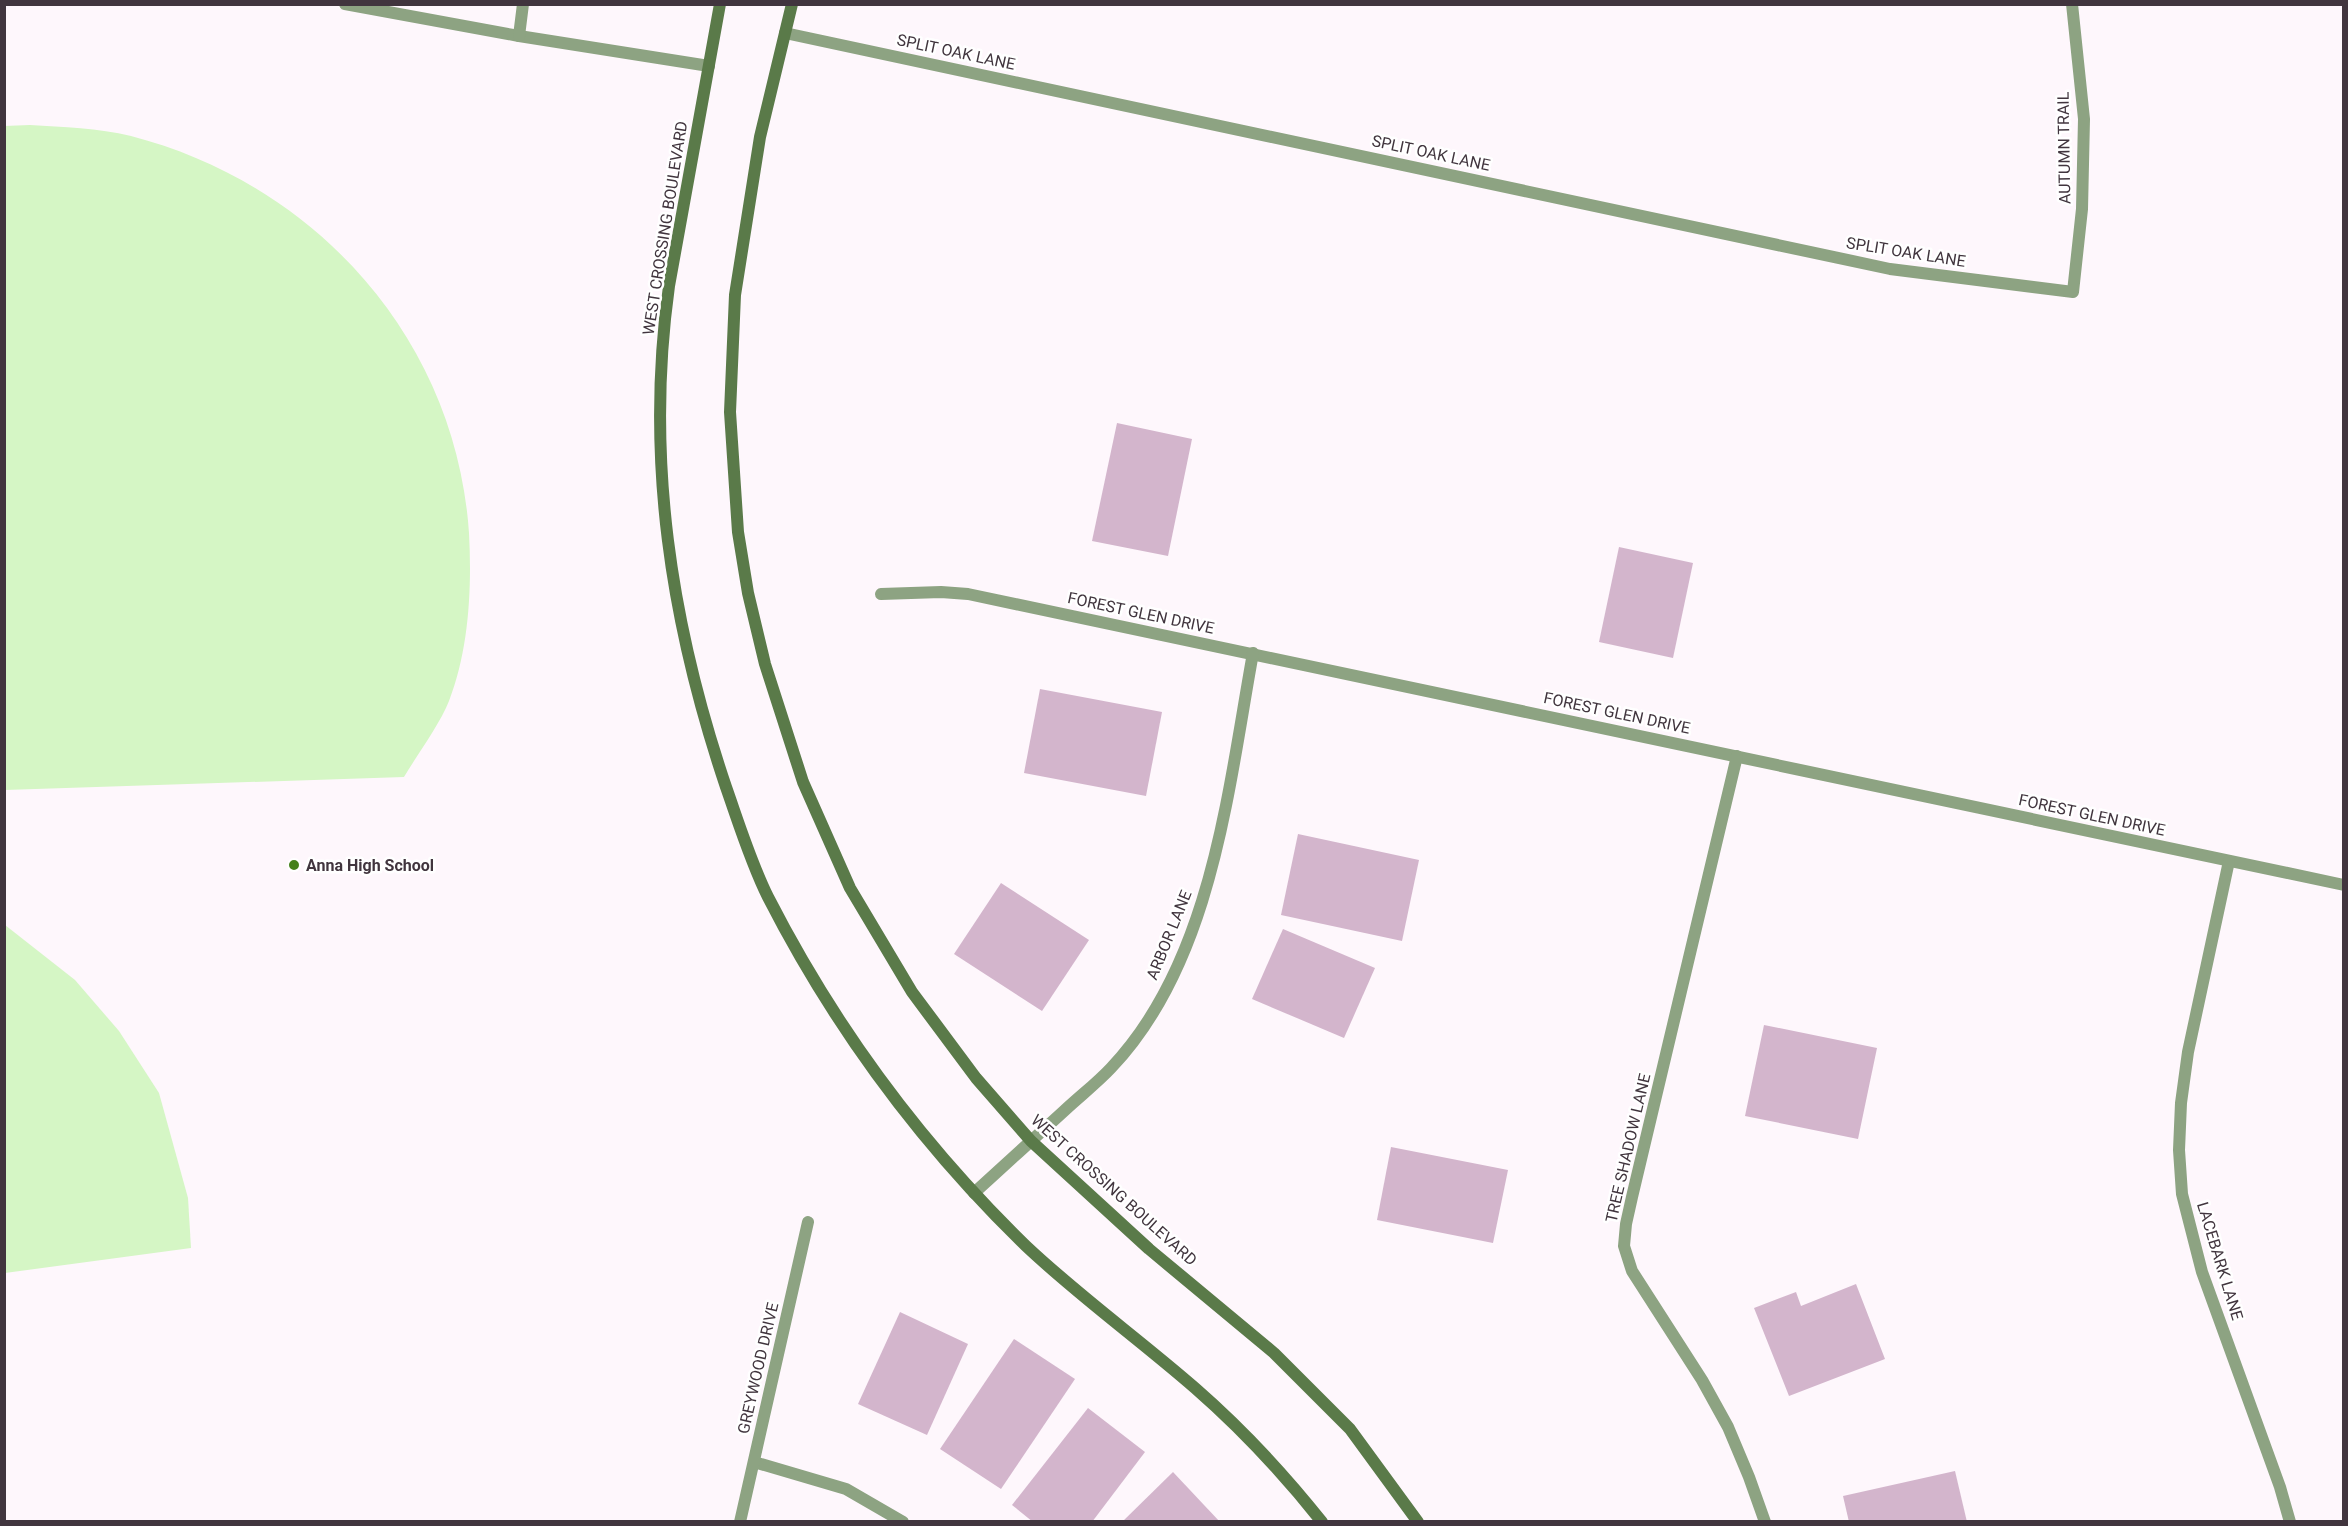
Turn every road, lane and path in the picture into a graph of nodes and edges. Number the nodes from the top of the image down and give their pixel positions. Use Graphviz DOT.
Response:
graph roads {
  1 [pos="345,4"];
  2 [pos="523,4"];
  3 [pos="720,4"];
  4 [pos="792,4"];
  5 [pos="2072,4"];
  6 [pos="785,33"];
  7 [pos="519,36"];
  8 [pos="709,66"];
  9 [pos="2073,292"];
  10 [pos="881,594"];
  11 [pos="1253,653"];
  12 [pos="1737,756"];
  13 [pos="2229,861"];
  14 [pos="2343,885"];
  15 [pos="1031,1141"];
  16 [pos="974,1193"];
  17 [pos="807,1222"];
  18 [pos="754,1462"];
  19 [pos="741,1521"];
  20 [pos="903,1521"];
  21 [pos="1322,1521"];
  22 [pos="1418,1521"];
  23 [pos="1765,1521"];
  24 [pos="2290,1521"];
  1 -- 7 [label="street"];
  2 -- 7 [label="street"];
  3 -- 8 [label="street, WEST CROSSING BOULEVARD"];
  4 -- 6 [label="street, WEST CROSSING BOULEVARD"];
  5 -- 9 [label="street, AUTUMN TRAIL"];
  6 -- 9 [label="street, SPLIT OAK LANE"];
  6 -- 15 [label="street, WEST CROSSING BOULEVARD"];
  7 -- 8 [label="street"];
  8 -- 16 [label="street, WEST CROSSING BOULEVARD"];
  10 -- 11 [label="street, FOREST GLEN DRIVE"];
  11 -- 12 [label="street, FOREST GLEN DRIVE"];
  11 -- 15 [label="street, ARBOR LANE"];
  12 -- 13 [label="street, FOREST GLEN DRIVE"];
  12 -- 23 [label="street, TREE SHADOW LANE"];
  13 -- 14 [label="street, FOREST GLEN DRIVE"];
  13 -- 24 [label="street, LACEBARK LANE"];
  15 -- 16 [label="street, ARBOR LANE"];
  15 -- 22 [label="street, WEST CROSSING BOULEVARD"];
  16 -- 21 [label="street, WEST CROSSING BOULEVARD"];
  17 -- 18 [label="street, GREYWOOD DRIVE"];
  18 -- 19 [label="street, GREYWOOD DRIVE"];
  18 -- 20 [label="street"];
}
